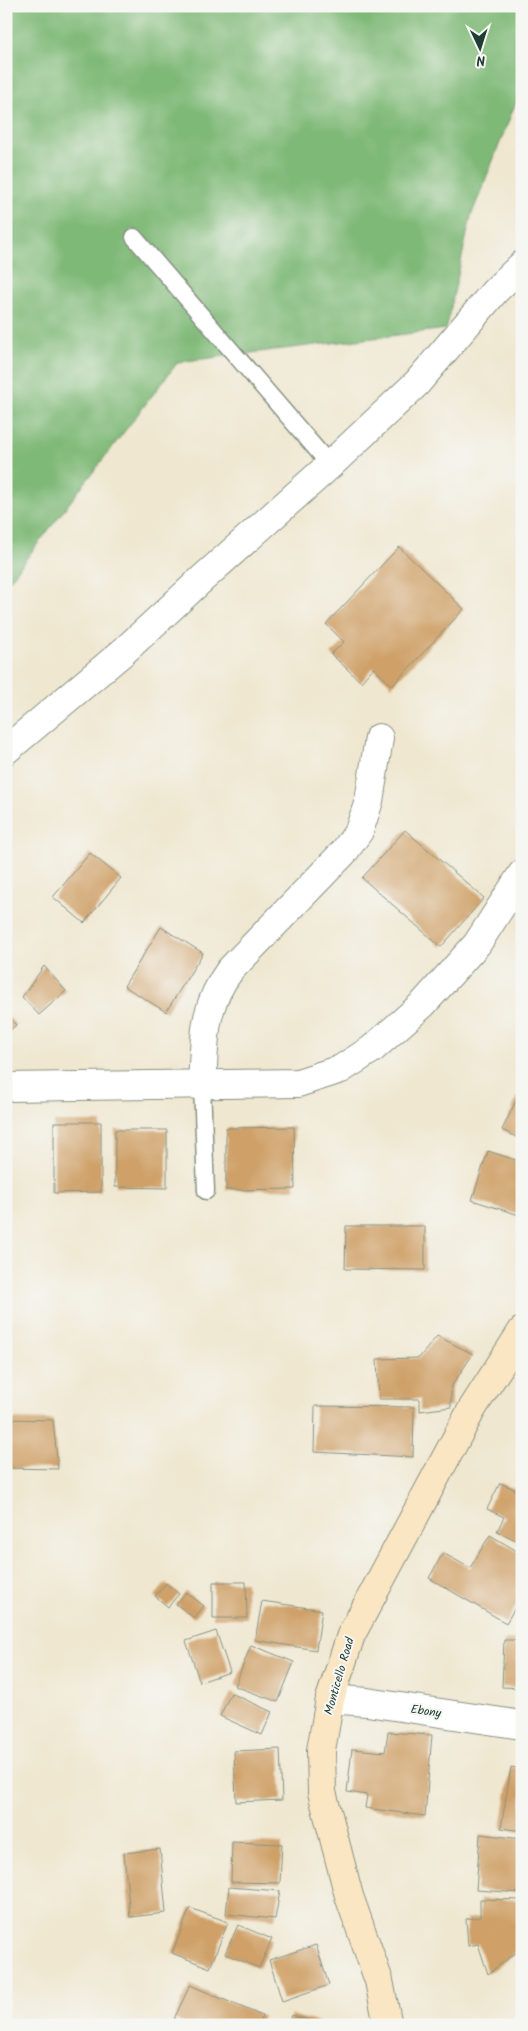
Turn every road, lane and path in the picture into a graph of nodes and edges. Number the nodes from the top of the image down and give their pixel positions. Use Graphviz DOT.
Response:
graph roads {
  1 [pos="134,237"];
  2 [pos="522,265"];
  3 [pos="330,465"];
  4 [pos="379,738"];
  5 [pos="6,750"];
  6 [pos="522,874"];
  7 [pos="202,1084"];
  8 [pos="6,1087"];
  9 [pos="206,1191"];
  10 [pos="522,1331"];
  11 [pos="330,1699"];
  12 [pos="522,1725"];
  13 [pos="388,2025"];
  1 -- 3 [label="lane"];
  2 -- 3 [label="street"];
  3 -- 5 [label="street"];
  4 -- 7 [label="street"];
  6 -- 7 [label="street"];
  7 -- 8 [label="street"];
  7 -- 9 [label="lane"];
  10 -- 11 [label="main road, Monticello Road"];
  11 -- 12 [label="street, Ebony"];
  11 -- 13 [label="main road, Monticello Road"];
}
